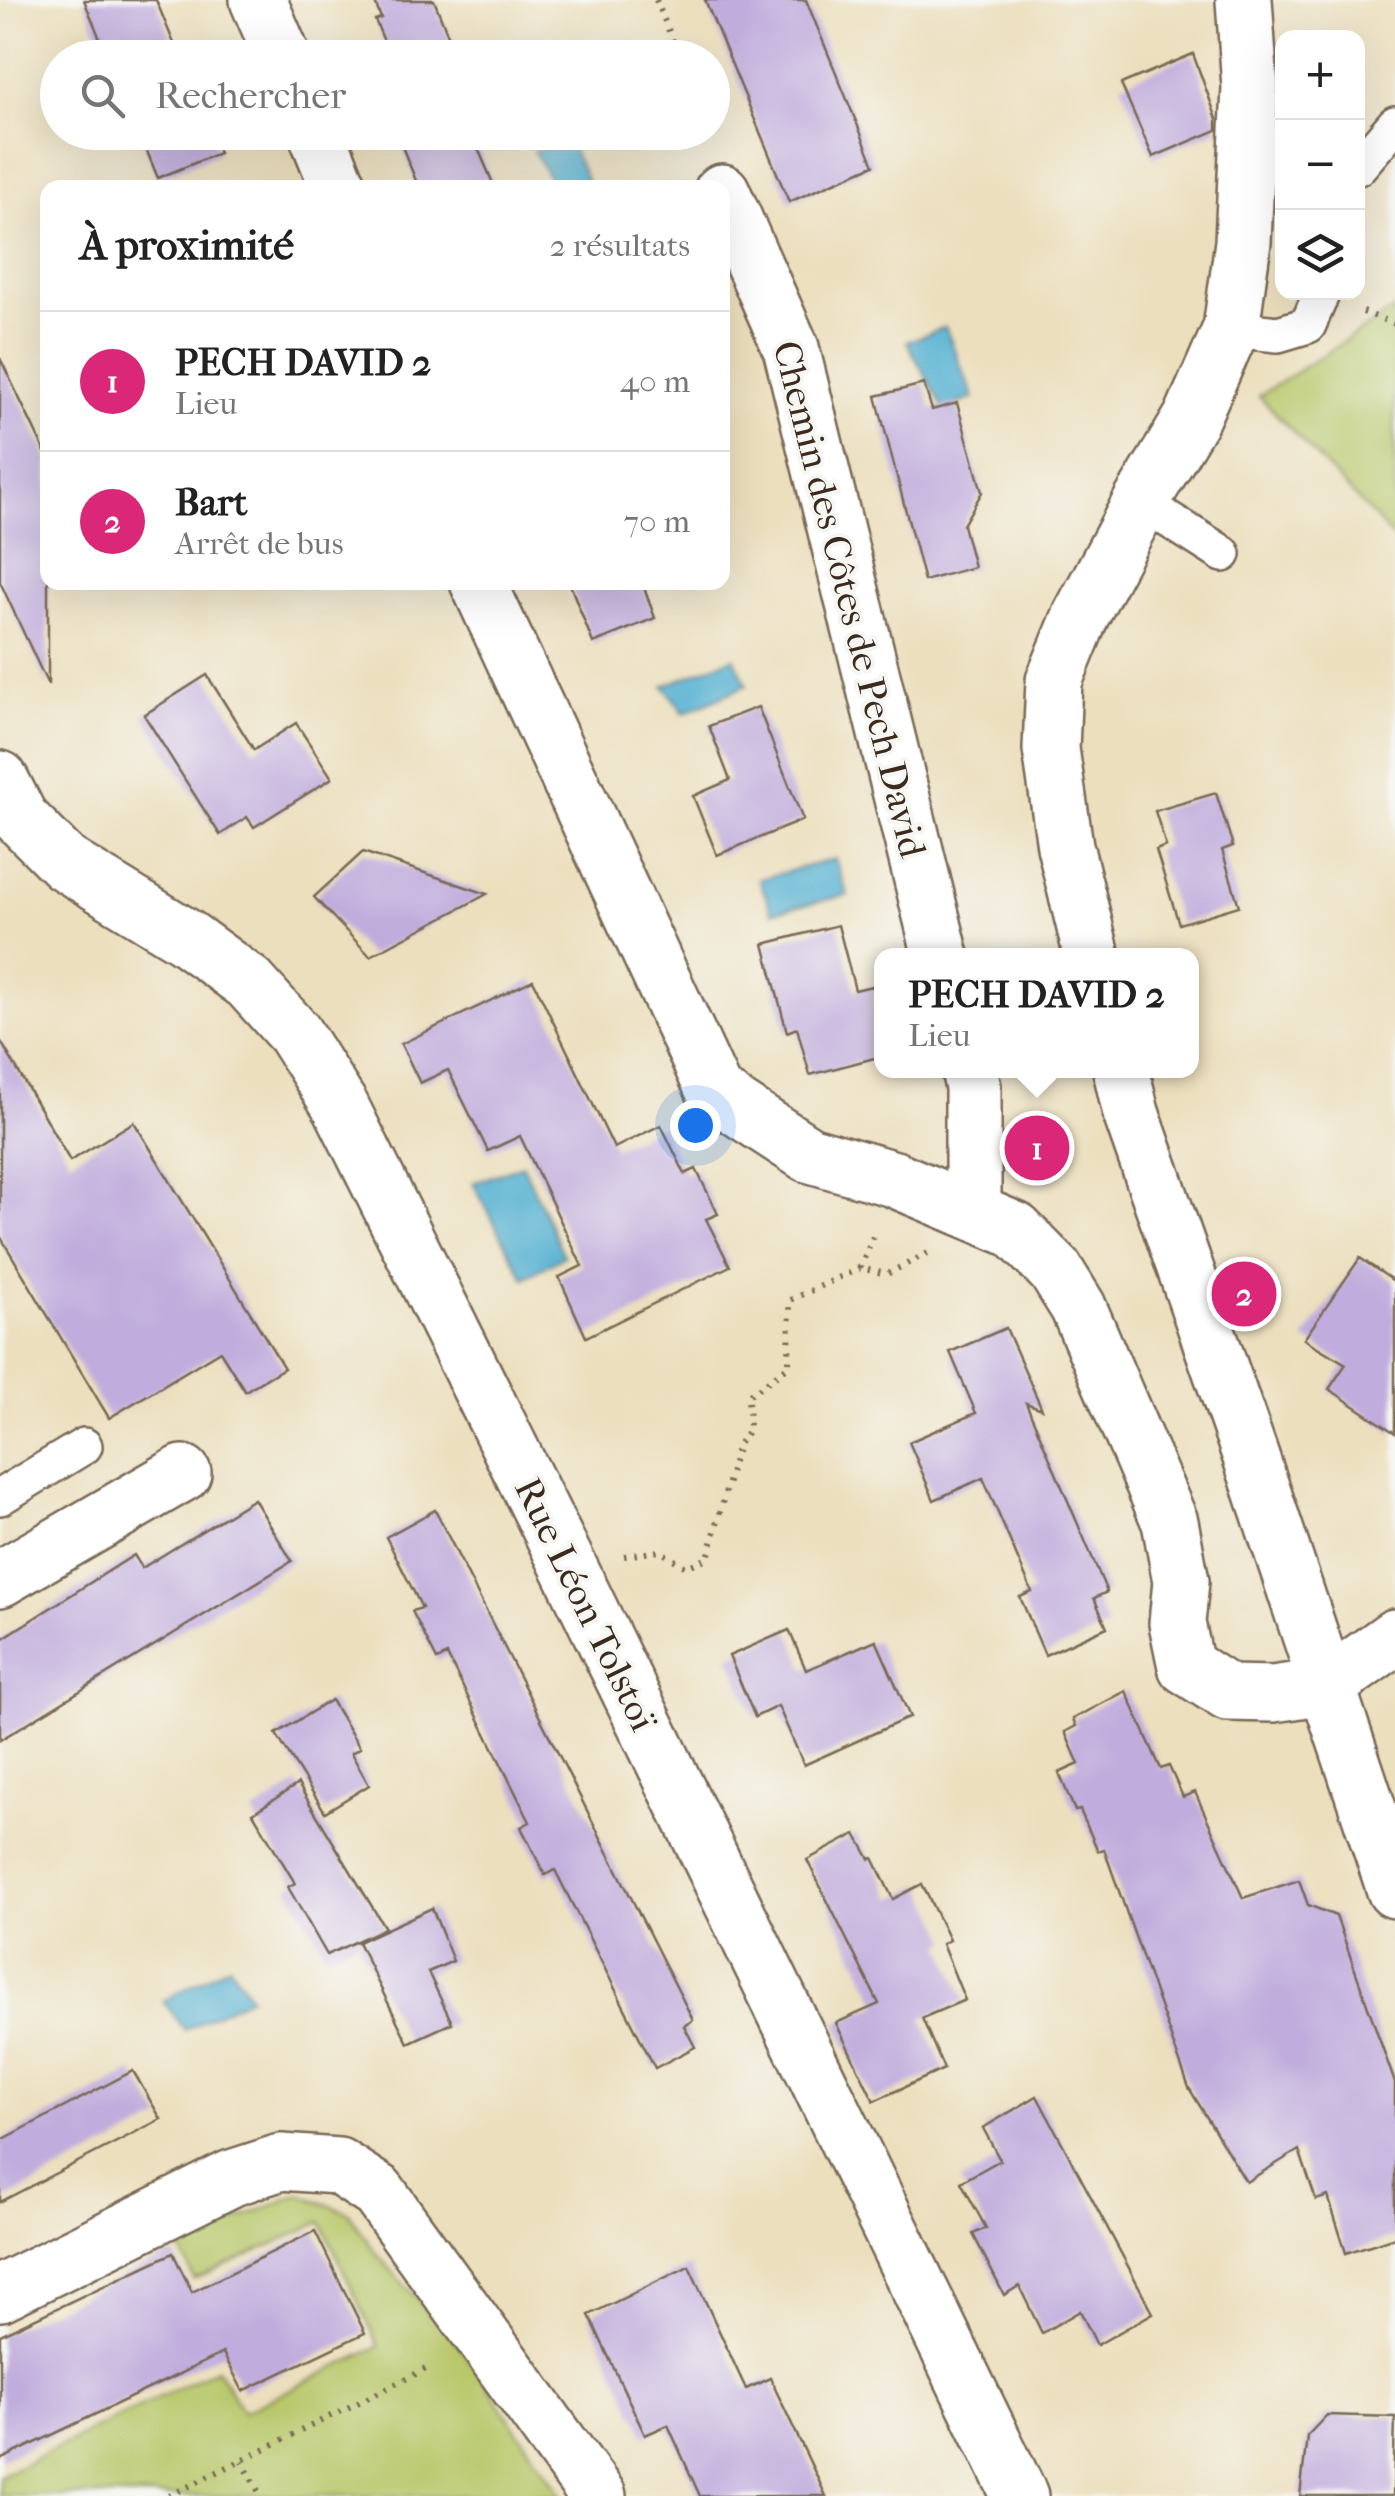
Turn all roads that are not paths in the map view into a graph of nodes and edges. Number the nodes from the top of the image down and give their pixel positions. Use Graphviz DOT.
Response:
graph roads {
  1 [pos="258,0"];
  2 [pos="1244,0"];
  3 [pos="275,40"];
  4 [pos="1395,124"];
  5 [pos="324,150"];
  6 [pos="1365,159"];
  7 [pos="337,180"];
  8 [pos="730,209"];
  9 [pos="1318,300"];
  10 [pos="1231,328"];
  11 [pos="1141,502"];
  12 [pos="1223,554"];
  13 [pos="482,590"];
  14 [pos="7,808"];
  15 [pos="939,948"];
  16 [pos="1090,948"];
  17 [pos="971,1078"];
  18 [pos="1122,1078"];
  19 [pos="954,1231"];
  20 [pos="84,1446"];
  21 [pos="183,1472"];
  22 [pos="0,1497"];
  23 [pos="0,1579"];
  24 [pos="1395,1637"];
  25 [pos="1327,1686"];
  26 [pos="1395,1890"];
  27 [pos="0,2293"];
  28 [pos="598,2496"];
  29 [pos="1020,2496"];
  1 -- 3 [label="street"];
  2 -- 10 [label="street"];
  4 -- 6 [label="lane"];
  5 -- 7 [label="street"];
  8 -- 15 [label="street, Chemin des Côtes de Pech David"];
  9 -- 10 [label="lane"];
  10 -- 11 [label="street"];
  11 -- 12 [label="lane"];
  11 -- 16 [label="street"];
  13 -- 19 [label="street"];
  14 -- 29 [label="street, Rue Léon Tolstoï"];
  17 -- 19 [label="street"];
  18 -- 25 [label="street"];
  19 -- 25 [label="street"];
  20 -- 22 [label="lane"];
  21 -- 23 [label="street"];
  24 -- 25 [label="street"];
  25 -- 26 [label="street"];
  27 -- 28 [label="street"];
}
